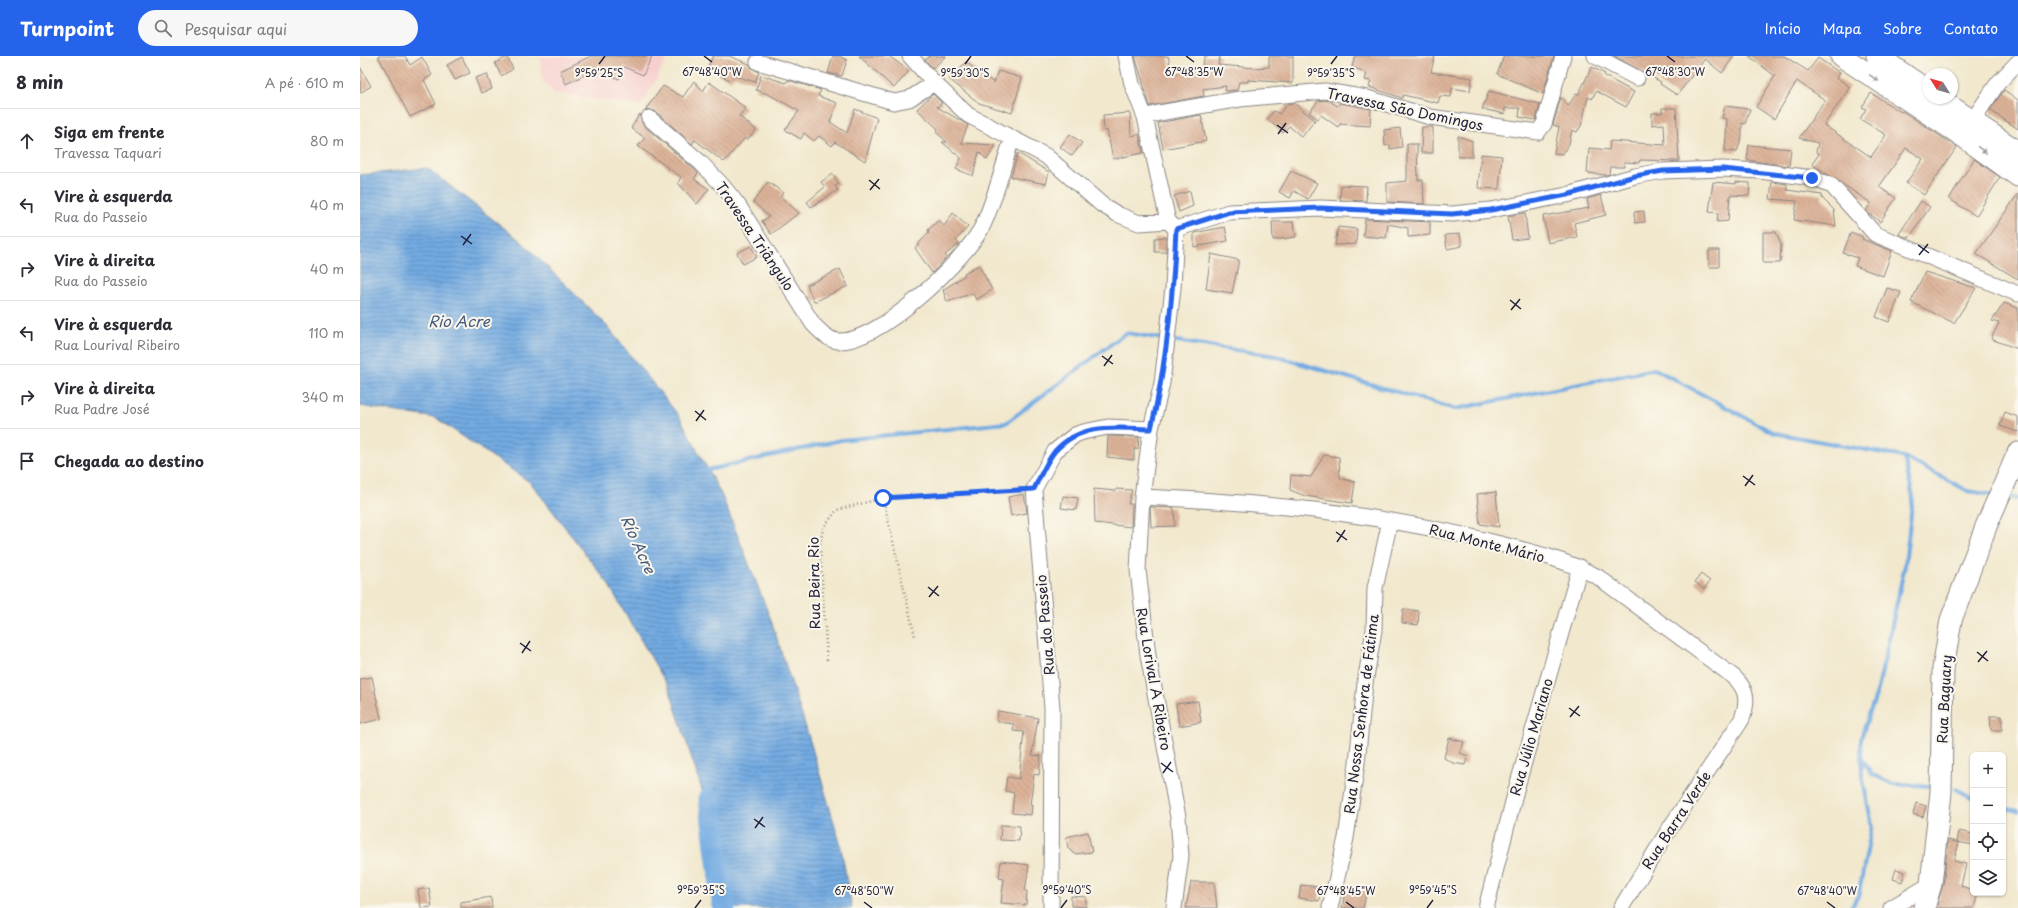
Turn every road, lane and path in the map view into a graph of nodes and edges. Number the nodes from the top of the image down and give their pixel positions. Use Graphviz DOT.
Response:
graph roads {
  1 [pos="910,56"];
  2 [pos="1126,56"];
  3 [pos="1563,56"];
  4 [pos="1595,56"];
  5 [pos="1842,56"];
  6 [pos="1877,56"];
  7 [pos="758,62"];
  8 [pos="2018,62"];
  9 [pos="1637,78"];
  10 [pos="934,83"];
  11 [pos="1922,87"];
  12 [pos="1947,104"];
  13 [pos="1145,117"];
  14 [pos="649,118"];
  15 [pos="1972,121"];
  16 [pos="1012,139"];
  17 [pos="2018,152"];
  18 [pos="2018,176"];
  19 [pos="1172,225"];
  20 [pos="2018,294"];
  21 [pos="1151,429"];
  22 [pos="2018,453"];
  23 [pos="1034,489"];
  24 [pos="1142,497"];
  25 [pos="883,498"];
  26 [pos="1390,521"];
  27 [pos="1580,567"];
  28 [pos="915,637"];
  29 [pos="826,660"];
  30 [pos="1734,734"];
  31 [pos="1931,884"];
  32 [pos="1051,908"];
  33 [pos="1174,908"];
  34 [pos="1330,908"];
  35 [pos="1486,908"];
  36 [pos="1621,908"];
  37 [pos="1891,908"];
  38 [pos="1924,908"];
  1 -- 10 [label="street"];
  2 -- 13 [label="street, Rua Lorival A Ribeiro"];
  3 -- 13 [label="street, Travessa São Domingos"];
  4 -- 9 [label="street"];
  5 -- 18 [label="street, one-way"];
  6 -- 11 [label="street"];
  7 -- 10 [label="street"];
  8 -- 15 [label="street"];
  10 -- 16 [label="street"];
  12 -- 15 [label="street"];
  13 -- 19 [label="street, Rua Lorival A Ribeiro"];
  14 -- 16 [label="street, Travessa Triângulo"];
  15 -- 17 [label="street"];
  16 -- 19 [label="street"];
  19 -- 20 [label="street"];
  19 -- 21 [label="street, Rua Lorival A Ribeiro"];
  21 -- 23 [label="street"];
  21 -- 24 [label="street, Rua Lorival A Ribeiro"];
  22 -- 31 [label="street, Rua Baguary"];
  23 -- 25 [label="path"];
  23 -- 32 [label="street, Rua do Passeio"];
  24 -- 26 [label="street, Rua Monte Mário"];
  24 -- 33 [label="street, Rua Lorival A Ribeiro"];
  25 -- 28 [label="path"];
  25 -- 29 [label="path, Rua Beira Rio"];
  26 -- 27 [label="street, Rua Monte Mário"];
  26 -- 34 [label="street, Rua Nossa Senhora de Fátima"];
  27 -- 30 [label="street, Rua Monte Mário"];
  27 -- 35 [label="street, Rua Júlio Mariano"];
  30 -- 36 [label="street, Rua Barra Verde"];
  31 -- 37 [label="street"];
  31 -- 38 [label="street, Rua Baguary"];
}
